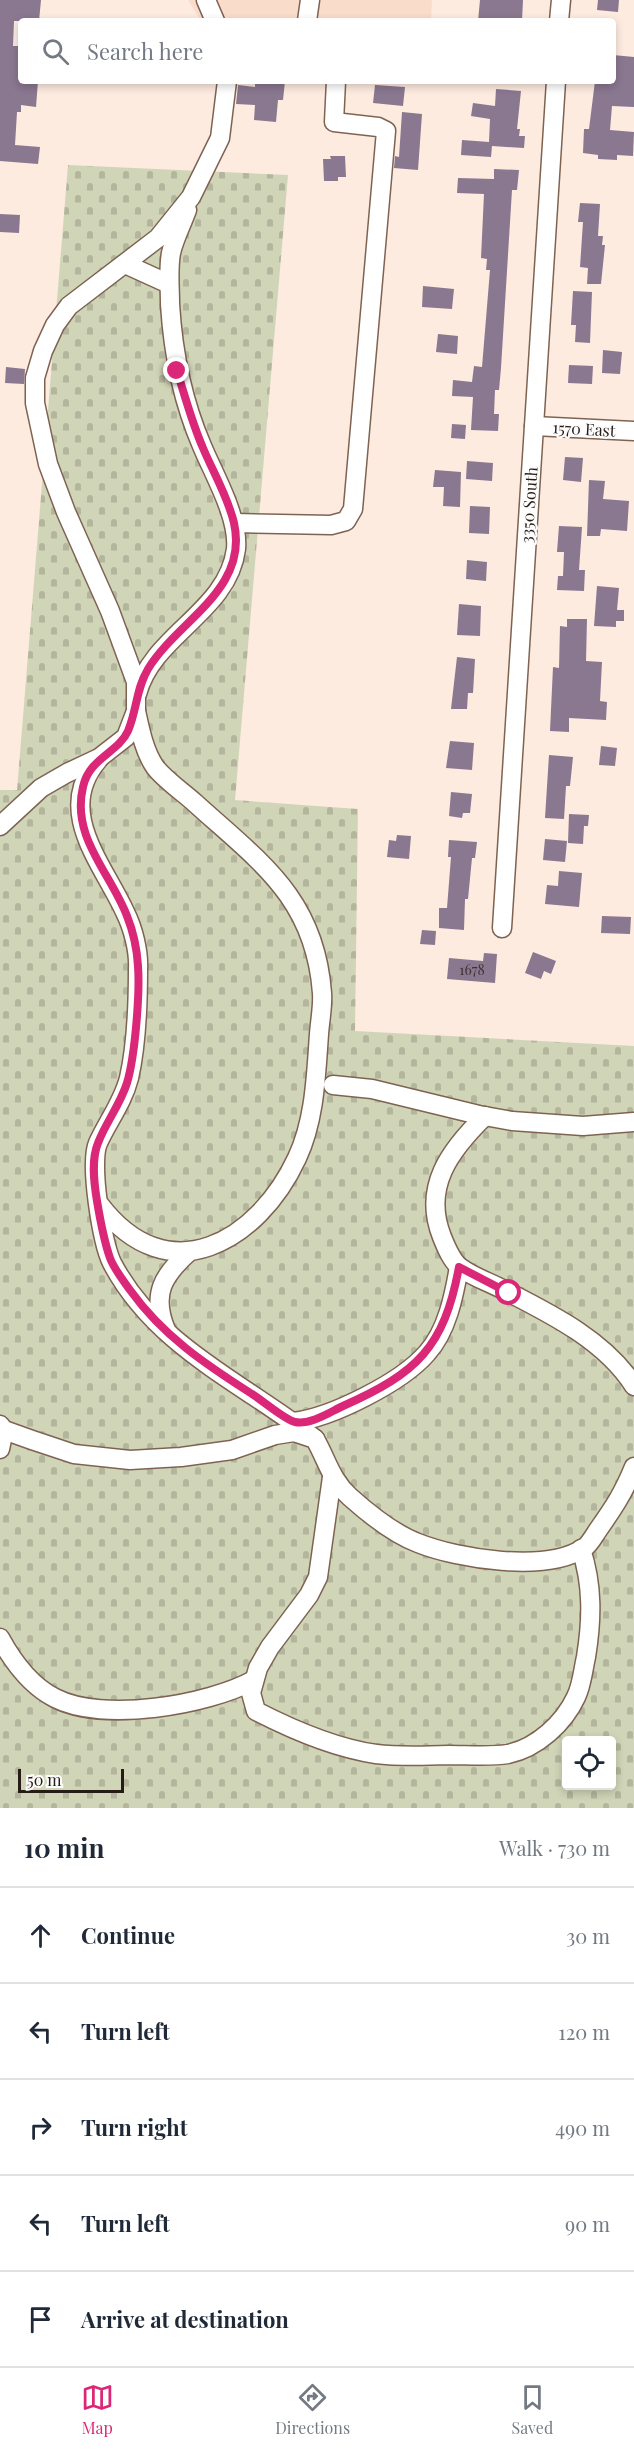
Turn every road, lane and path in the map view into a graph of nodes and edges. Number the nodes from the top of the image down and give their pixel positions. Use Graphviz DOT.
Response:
graph roads {
  1 [pos="206,0"];
  2 [pos="310,0"];
  3 [pos="561,0"];
  4 [pos="214,18"];
  5 [pos="307,18"];
  6 [pos="559,18"];
  7 [pos="227,84"];
  8 [pos="336,84"];
  9 [pos="556,84"];
  10 [pos="191,197"];
  11 [pos="125,264"];
  12 [pos="169,284"];
  13 [pos="534,426"];
  14 [pos="634,431"];
  15 [pos="234,523"];
  16 [pos="136,705"];
  17 [pos="99,758"];
  18 [pos="0,826"];
  19 [pos="502,928"];
  20 [pos="333,1085"];
  21 [pos="485,1116"];
  22 [pos="634,1122"];
  23 [pos="97,1201"];
  24 [pos="190,1251"];
  25 [pos="459,1267"];
  26 [pos="168,1334"];
  27 [pos="634,1385"];
  28 [pos="634,1394"];
  29 [pos="293,1422"];
  30 [pos="2,1427"];
  31 [pos="315,1439"];
  32 [pos="0,1449"];
  33 [pos="634,1467"];
  34 [pos="332,1477"];
  35 [pos="581,1549"];
  36 [pos="0,1638"];
  37 [pos="254,1680"];
  1 -- 4 [label="street"];
  2 -- 5 [label="street"];
  3 -- 6 [label="street"];
  7 -- 10 [label="street"];
  8 -- 15 [label="street"];
  9 -- 13 [label="street, 3350 South"];
  10 -- 11 [label="street"];
  10 -- 12 [label="street"];
  11 -- 12 [label="street"];
  11 -- 16 [label="street"];
  12 -- 15 [label="street"];
  13 -- 14 [label="street, 1570 East"];
  13 -- 19 [label="street, 3350 South"];
  15 -- 16 [label="street"];
  16 -- 17 [label="street"];
  16 -- 24 [label="street"];
  17 -- 18 [label="street"];
  17 -- 23 [label="street"];
  20 -- 21 [label="street"];
  21 -- 22 [label="street"];
  21 -- 25 [label="street"];
  23 -- 24 [label="street"];
  23 -- 26 [label="street"];
  24 -- 26 [label="street"];
  25 -- 27 [label="street"];
  25 -- 29 [label="street"];
  26 -- 29 [label="street"];
  27 -- 28 [label="street"];
  29 -- 31 [label="street"];
  30 -- 31 [label="street"];
  30 -- 32 [label="street"];
  31 -- 34 [label="street"];
  33 -- 35 [label="street"];
  34 -- 35 [label="street"];
  34 -- 37 [label="street"];
  35 -- 37 [label="street"];
  36 -- 37 [label="street"];
}
